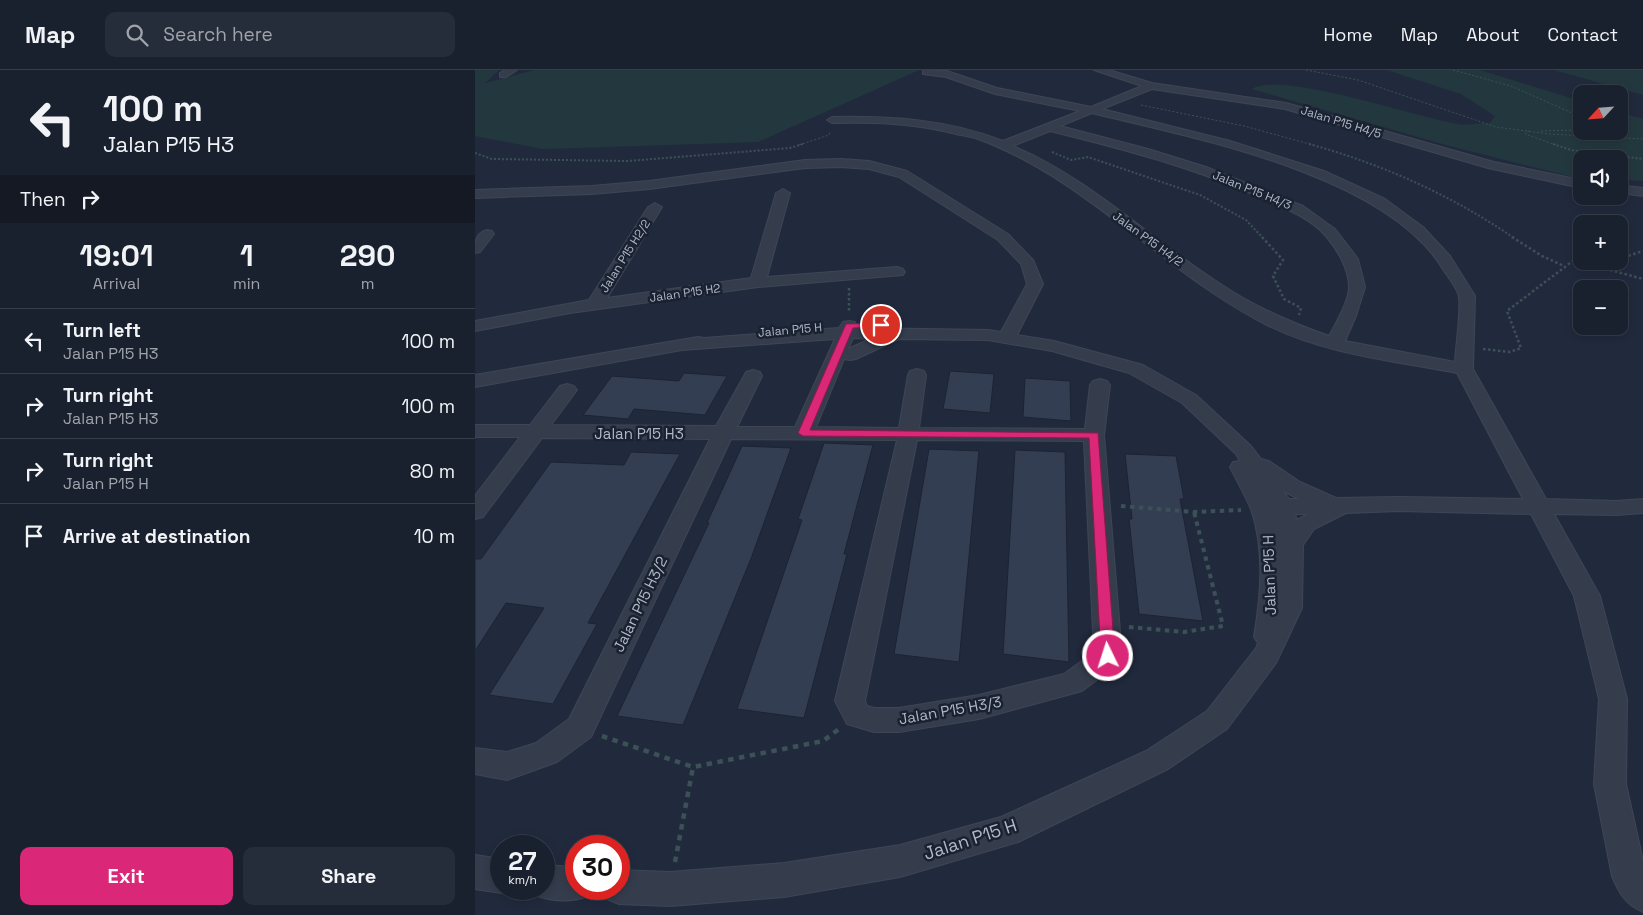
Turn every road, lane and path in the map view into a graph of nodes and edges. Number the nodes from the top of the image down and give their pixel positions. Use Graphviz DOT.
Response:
graph roads {
  1 [pos="512,70"];
  2 [pos="1099,70"];
  3 [pos="1306,70"];
  4 [pos="1453,70"];
  5 [pos="926,72"];
  6 [pos="503,75"];
  7 [pos="1151,86"];
  8 [pos="1092,110"];
  9 [pos="1573,114"];
  10 [pos="832,120"];
  11 [pos="1049,128"];
  12 [pos="1573,130"];
  13 [pos="1529,131"];
  14 [pos="1020,139"];
  15 [pos="1643,139"];
  16 [pos="1004,145"];
  17 [pos="475,153"];
  18 [pos="1643,159"];
  19 [pos="1573,182"];
  20 [pos="1628,190"];
  21 [pos="1643,192"];
  22 [pos="783,193"];
  23 [pos="475,194"];
  24 [pos="655,207"];
  25 [pos="487,234"];
  26 [pos="475,249"];
  27 [pos="1643,251"];
  28 [pos="1628,256"];
  29 [pos="1573,261"];
  30 [pos="1612,270"];
  31 [pos="897,272"];
  32 [pos="849,275"];
  33 [pos="1643,279"];
  34 [pos="758,282"];
  35 [pos="594,305"];
  36 [pos="475,326"];
  37 [pos="854,329"];
  38 [pos="1294,330"];
  39 [pos="905,334"];
  40 [pos="988,335"];
  41 [pos="809,336"];
  42 [pos="1007,337"];
  43 [pos="1334,344"];
  44 [pos="683,345"];
  45 [pos="1465,346"];
  46 [pos="844,355"];
  47 [pos="1464,369"];
  48 [pos="917,375"];
  49 [pos="753,376"];
  50 [pos="475,381"];
  51 [pos="1101,385"];
  52 [pos="567,390"];
  53 [pos="1189,399"];
  54 [pos="475,431"];
  55 [pos="535,432"];
  56 [pos="723,433"];
  57 [pos="809,433"];
  58 [pos="907,435"];
  59 [pos="1094,435"];
  60 [pos="1244,450"];
  61 [pos="1098,504"];
  62 [pos="1341,506"];
  63 [pos="1539,506"];
  64 [pos="1643,506"];
  65 [pos="1272,508"];
  66 [pos="475,512"];
  67 [pos="1194,512"];
  68 [pos="1281,543"];
  69 [pos="1106,624"];
  70 [pos="857,714"];
  71 [pos="580,728"];
  72 [pos="475,762"];
  73 [pos="693,767"];
  74 [pos="475,872"];
  75 [pos="490,874"];
  76 [pos="630,887"];
  77 [pos="670,889"];
  78 [pos="1643,895"];
  1 -- 6 [label="street"];
  2 -- 7 [label="street, Jalan P15 H4/5"];
  3 -- 13 [label="path"];
  4 -- 9 [label="path"];
  5 -- 8 [label="street"];
  7 -- 8 [label="street"];
  7 -- 19 [label="street, Jalan P15 H4/5"];
  8 -- 11 [label="street"];
  8 -- 45 [label="street"];
  10 -- 16 [label="street, Jalan P15 H4/2"];
  10 -- 17 [label="path"];
  11 -- 14 [label="street"];
  11 -- 43 [label="street, Jalan P15 H4/3"];
  12 -- 13 [label="path"];
  13 -- 15 [label="path"];
  13 -- 18 [label="path"];
  14 -- 16 [label="street"];
  14 -- 38 [label="path"];
  16 -- 38 [label="street, Jalan P15 H4/2"];
  20 -- 21 [label="street"];
  22 -- 34 [label="street"];
  23 -- 42 [label="street"];
  24 -- 35 [label="street, Jalan P15 H2/2"];
  25 -- 26 [label="street"];
  27 -- 28 [label="path"];
  29 -- 45 [label="path"];
  30 -- 33 [label="path"];
  31 -- 32 [label="street, Jalan P15 H2"];
  32 -- 34 [label="street, Jalan P15 H2"];
  32 -- 37 [label="path"];
  34 -- 35 [label="street, Jalan P15 H2"];
  35 -- 36 [label="street, Jalan P15 H2"];
  37 -- 39 [label="street, Jalan P15 H"];
  37 -- 40 [label="street, Jalan P15 H"];
  37 -- 41 [label="street, Jalan P15 H"];
  37 -- 44 [label="street, Jalan P15 H"];
  37 -- 46 [label="street"];
  38 -- 43 [label="street, Jalan P15 H4/2"];
  39 -- 40 [label="street, Jalan P15 H"];
  39 -- 46 [label="street"];
  40 -- 42 [label="street, Jalan P15 H"];
  41 -- 44 [label="street, Jalan P15 H"];
  41 -- 46 [label="street"];
  42 -- 53 [label="street, Jalan P15 H"];
  43 -- 47 [label="street, Jalan P15 H4/2"];
  44 -- 50 [label="street, Jalan P15 H"];
  45 -- 47 [label="street"];
  46 -- 57 [label="street"];
  47 -- 63 [label="street"];
  48 -- 58 [label="street"];
  49 -- 56 [label="street, Jalan P15 H3/2"];
  51 -- 59 [label="street, Jalan P15 H3/3"];
  52 -- 55 [label="street"];
  53 -- 60 [label="street, Jalan P15 H"];
  53 -- 65 [label="street, Jalan P15 H"];
  54 -- 55 [label="street, Jalan P15 H3"];
  55 -- 56 [label="street, Jalan P15 H3"];
  55 -- 66 [label="street"];
  56 -- 57 [label="street, Jalan P15 H3"];
  56 -- 71 [label="street, Jalan P15 H3/2"];
  57 -- 58 [label="street, Jalan P15 H3"];
  58 -- 59 [label="street, Jalan P15 H3"];
  58 -- 70 [label="street"];
  59 -- 61 [label="street, Jalan P15 H3/3"];
  60 -- 62 [label="street"];
  60 -- 65 [label="street, Jalan P15 H"];
  61 -- 67 [label="path"];
  61 -- 69 [label="street, Jalan P15 H3/3"];
  62 -- 63 [label="street"];
  62 -- 65 [label="street"];
  62 -- 68 [label="street"];
  63 -- 64 [label="street"];
  63 -- 78 [label="street"];
  65 -- 67 [label="path"];
  65 -- 68 [label="street, Jalan P15 H"];
  67 -- 69 [label="path"];
  68 -- 77 [label="street, Jalan P15 H"];
  69 -- 70 [label="street, Jalan P15 H3/3"];
  70 -- 73 [label="path"];
  71 -- 72 [label="street, Jalan P15 H3/2"];
  71 -- 73 [label="path"];
  73 -- 77 [label="path"];
  74 -- 75 [label="street"];
  76 -- 77 [label="street, Jalan P15 H"];
}
